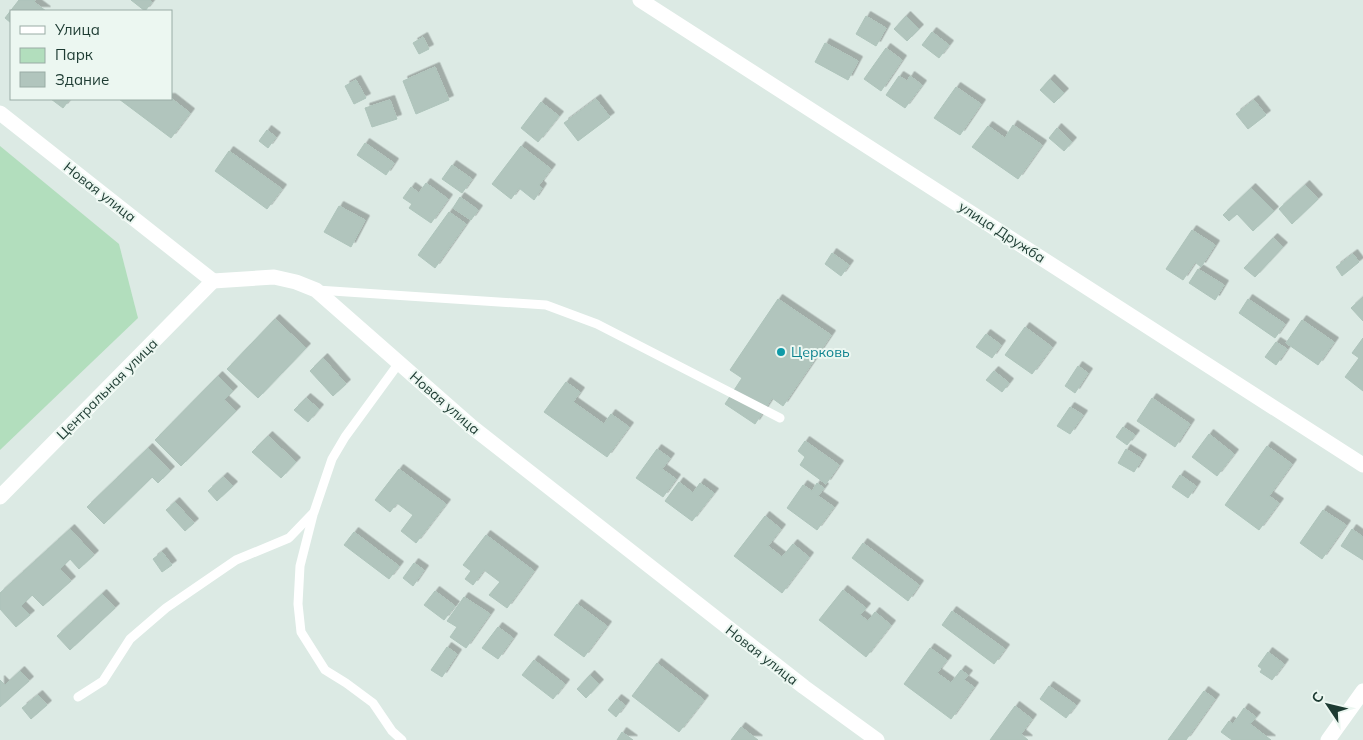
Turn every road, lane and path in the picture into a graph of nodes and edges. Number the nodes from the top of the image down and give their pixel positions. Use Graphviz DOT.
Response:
graph roads {
  1 [pos="640,0"];
  2 [pos="0,113"];
  3 [pos="213,281"];
  4 [pos="316,290"];
  5 [pos="399,363"];
  6 [pos="780,418"];
  7 [pos="1363,464"];
  8 [pos="0,497"];
  9 [pos="314,512"];
  10 [pos="1363,691"];
  11 [pos="78,697"];
  12 [pos="402,740"];
  13 [pos="877,740"];
  14 [pos="1328,740"];
  1 -- 7 [label="street, улица Дружба"];
  2 -- 3 [label="street, Новая улица"];
  3 -- 4 [label="street, Новая улица"];
  3 -- 8 [label="street, Центральная улица"];
  4 -- 5 [label="street, Новая улица"];
  4 -- 6 [label="lane"];
  5 -- 9 [label="lane"];
  5 -- 13 [label="street, Новая улица"];
  9 -- 11 [label="lane"];
  9 -- 12 [label="lane"];
  10 -- 14 [label="street"];
}
